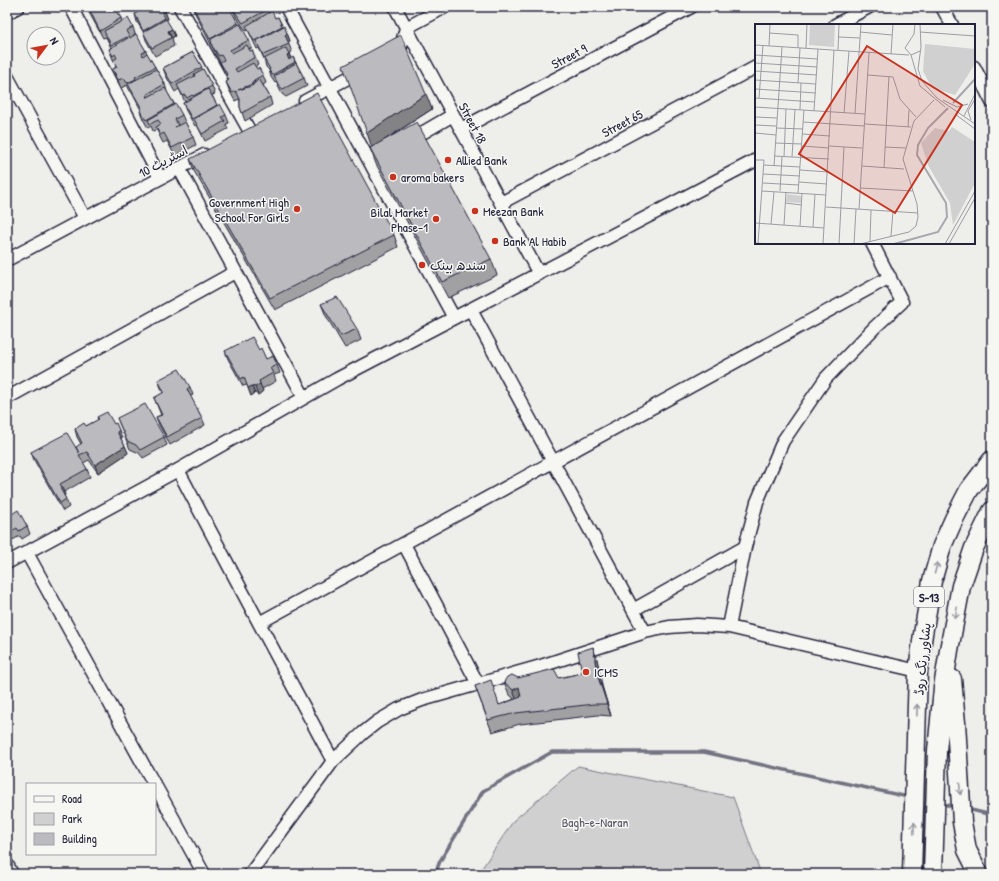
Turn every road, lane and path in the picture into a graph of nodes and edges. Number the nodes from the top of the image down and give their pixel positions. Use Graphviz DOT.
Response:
graph roads {
  1 [pos="18,7"];
  2 [pos="71,7"];
  3 [pos="180,7"];
  4 [pos="286,7"];
  5 [pos="395,7"];
  6 [pos="445,7"];
  7 [pos="691,7"];
  8 [pos="869,7"];
  9 [pos="942,7"];
  10 [pos="7,13"];
  11 [pos="838,24"];
  12 [pos="951,24"];
  13 [pos="406,28"];
  14 [pos="386,58"];
  15 [pos="372,65"];
  16 [pos="755,68"];
  17 [pos="975,69"];
  18 [pos="7,76"];
  19 [pos="330,87"];
  20 [pos="992,102"];
  21 [pos="296,105"];
  22 [pos="453,115"];
  23 [pos="263,123"];
  24 [pos="461,129"];
  25 [pos="249,130"];
  26 [pos="236,137"];
  27 [pos="398,147"];
  28 [pos="217,148"];
  29 [pos="382,157"];
  30 [pos="755,161"];
  31 [pos="371,163"];
  32 [pos="178,168"];
  33 [pos="160,178"];
  34 [pos="501,203"];
  35 [pos="85,218"];
  36 [pos="873,244"];
  37 [pos="7,260"];
  38 [pos="235,272"];
  39 [pos="539,274"];
  40 [pos="890,277"];
  41 [pos="471,310"];
  42 [pos="454,318"];
  43 [pos="304,397"];
  44 [pos="7,398"];
  45 [pos="992,460"];
  46 [pos="552,462"];
  47 [pos="178,470"];
  48 [pos="992,511"];
  49 [pos="404,544"];
  50 [pos="745,546"];
  51 [pos="27,553"];
  52 [pos="7,563"];
  53 [pos="633,610"];
  54 [pos="259,623"];
  55 [pos="730,627"];
  56 [pos="645,632"];
  57 [pos="949,650"];
  58 [pos="918,671"];
  59 [pos="478,684"];
  60 [pos="333,761"];
  61 [pos="154,783"];
  62 [pos="156,787"];
  63 [pos="912,870"];
  64 [pos="934,870"];
  65 [pos="977,871"];
  66 [pos="204,874"];
  67 [pos="250,874"];
  1 -- 10 [label="street"];
  2 -- 33 [label="street"];
  3 -- 25 [label="street"];
  4 -- 19 [label="street"];
  5 -- 13 [label="street, Street 18"];
  6 -- 13 [label="street"];
  7 -- 24 [label="street, Street 9"];
  8 -- 11 [label="street"];
  9 -- 12 [label="street"];
  13 -- 14 [label="street"];
  13 -- 22 [label="street, Street 18"];
  15 -- 19 [label="street"];
  16 -- 34 [label="street, Street 65"];
  17 -- 20 [label="street"];
  18 -- 35 [label="street"];
  19 -- 21 [label="street"];
  19 -- 31 [label="street"];
  22 -- 24 [label="street, Street 18"];
  22 -- 27 [label="street"];
  23 -- 25 [label="street"];
  24 -- 34 [label="street, Street 18"];
  25 -- 26 [label="street"];
  28 -- 32 [label="street, اسٹریٹ 10"];
  29 -- 31 [label="street"];
  30 -- 39 [label="street"];
  31 -- 42 [label="street"];
  32 -- 33 [label="street, اسٹریٹ 10"];
  32 -- 38 [label="street"];
  33 -- 35 [label="street, اسٹریٹ 10"];
  34 -- 39 [label="street, Street 18"];
  35 -- 37 [label="street, اسٹریٹ 10"];
  36 -- 40 [label="street"];
  38 -- 43 [label="street"];
  38 -- 44 [label="street"];
  39 -- 41 [label="street"];
  40 -- 46 [label="street"];
  40 -- 50 [label="street"];
  41 -- 42 [label="street"];
  41 -- 46 [label="street"];
  42 -- 43 [label="street"];
  43 -- 47 [label="street"];
  58 -- 45 [label="highway, پشاور رنگ روڈ / S-13, one-way"];
  46 -- 49 [label="street"];
  46 -- 53 [label="street"];
  47 -- 51 [label="street"];
  47 -- 54 [label="street"];
  48 -- 57 [label="highway, پشاور رنگ روڈ / S-13, one-way"];
  49 -- 54 [label="street"];
  49 -- 59 [label="street"];
  50 -- 53 [label="street"];
  50 -- 55 [label="street"];
  51 -- 52 [label="street"];
  51 -- 61 [label="street"];
  53 -- 56 [label="street"];
  54 -- 60 [label="street"];
  55 -- 56 [label="street"];
  55 -- 58 [label="street"];
  56 -- 59 [label="street"];
  57 -- 64 [label="highway, پشاور رنگ روڈ / S-13"];
  57 -- 65 [label="highway, one-way"];
  63 -- 58 [label="highway, پشاور رنگ روڈ / S-13, one-way"];
  59 -- 60 [label="street"];
  60 -- 67 [label="street"];
  62 -- 66 [label="street"];
}
